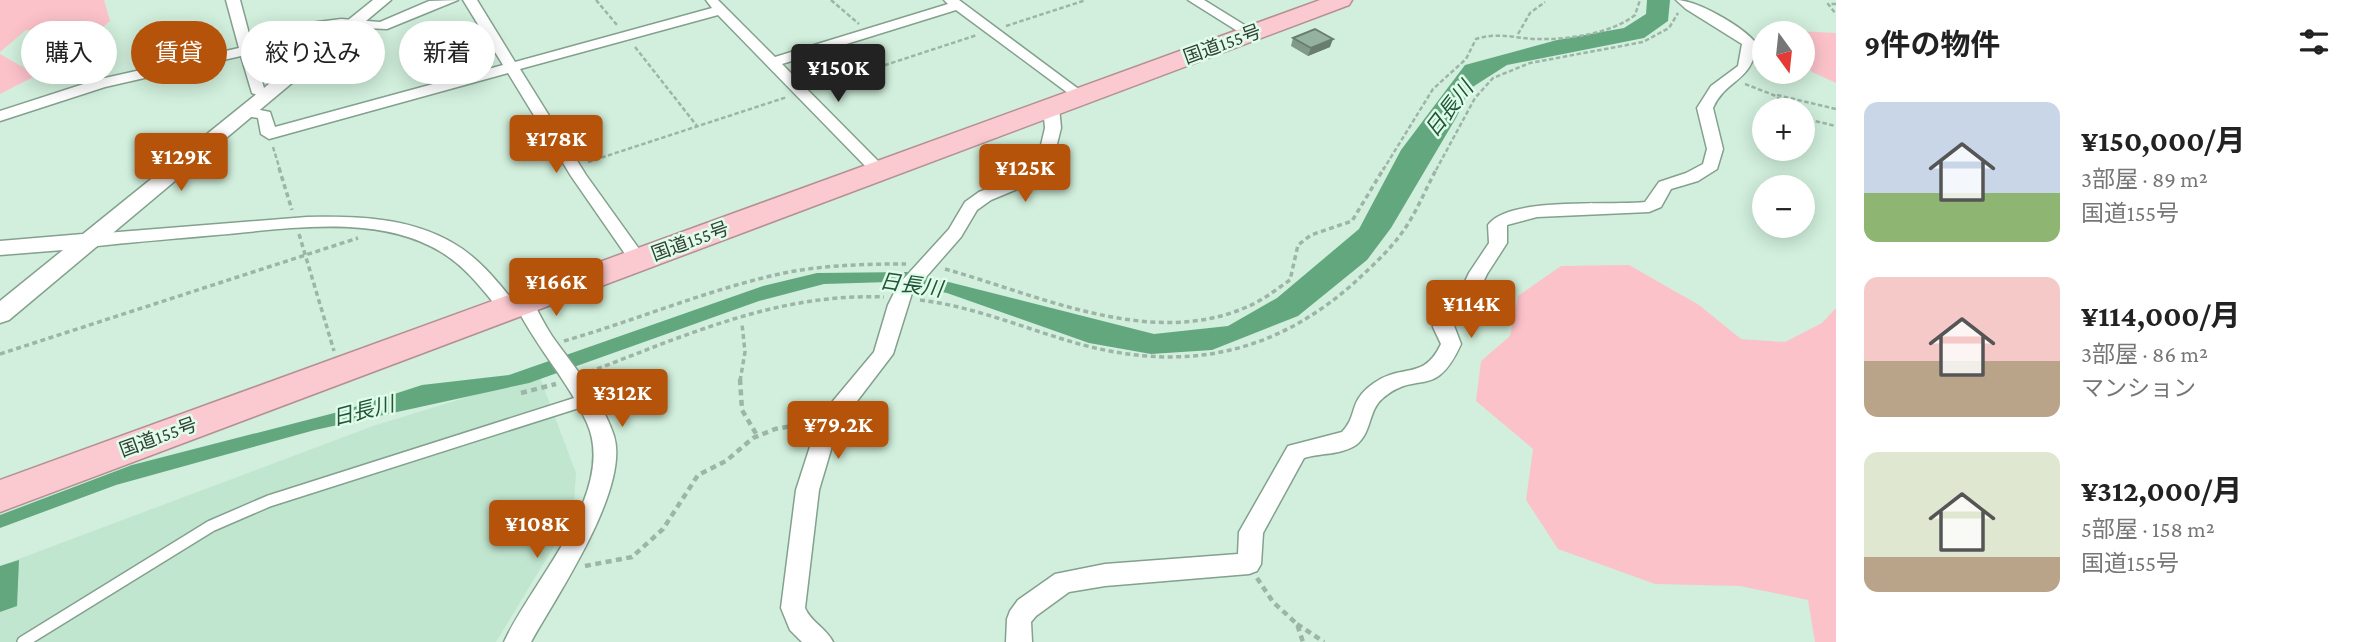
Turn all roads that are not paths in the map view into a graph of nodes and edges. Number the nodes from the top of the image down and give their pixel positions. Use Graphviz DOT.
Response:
graph roads {
  1 [pos="233,0"];
  2 [pos="383,0"];
  3 [pos="451,0"];
  4 [pos="470,0"];
  5 [pos="1195,0"];
  6 [pos="1341,0"];
  7 [pos="954,2"];
  8 [pos="1681,3"];
  9 [pos="716,5"];
  10 [pos="358,21"];
  11 [pos="385,25"];
  12 [pos="1252,34"];
  13 [pos="241,35"];
  14 [pos="241,53"];
  15 [pos="770,63"];
  16 [pos="510,66"];
  17 [pos="255,84"];
  18 [pos="280,84"];
  19 [pos="267,95"];
  20 [pos="1081,96"];
  21 [pos="1051,107"];
  22 [pos="246,112"];
  23 [pos="0,116"];
  24 [pos="879,172"];
  25 [pos="89,241"];
  26 [pos="0,248"];
  27 [pos="638,260"];
  28 [pos="516,305"];
  29 [pos="0,314"];
  30 [pos="586,400"];
  31 [pos="0,496"];
  32 [pos="23,642"];
  33 [pos="517,642"];
  34 [pos="820,642"];
  35 [pos="1019,642"];
  1 -- 13 [label="street"];
  2 -- 10 [label="street"];
  3 -- 11 [label="street"];
  4 -- 16 [label="street"];
  5 -- 12 [label="street"];
  6 -- 12 [label="highway, 国道155号"];
  7 -- 15 [label="street"];
  7 -- 20 [label="street"];
  8 -- 35 [label="street"];
  9 -- 15 [label="street"];
  9 -- 16 [label="street"];
  12 -- 20 [label="highway, 国道155号"];
  14 -- 23 [label="street"];
  15 -- 24 [label="street"];
  16 -- 22 [label="street"];
  16 -- 27 [label="street"];
  17 -- 19 [label="street"];
  18 -- 19 [label="street"];
  19 -- 22 [label="street"];
  20 -- 21 [label="highway, 国道155号"];
  21 -- 24 [label="highway, 国道155号"];
  21 -- 34 [label="street"];
  22 -- 25 [label="street"];
  24 -- 27 [label="highway, 国道155号"];
  25 -- 26 [label="street"];
  25 -- 28 [label="street"];
  25 -- 29 [label="street"];
  27 -- 28 [label="highway, 国道155号"];
  28 -- 30 [label="street"];
  28 -- 31 [label="highway, 国道155号"];
  30 -- 32 [label="lane"];
  30 -- 33 [label="street"];
}
